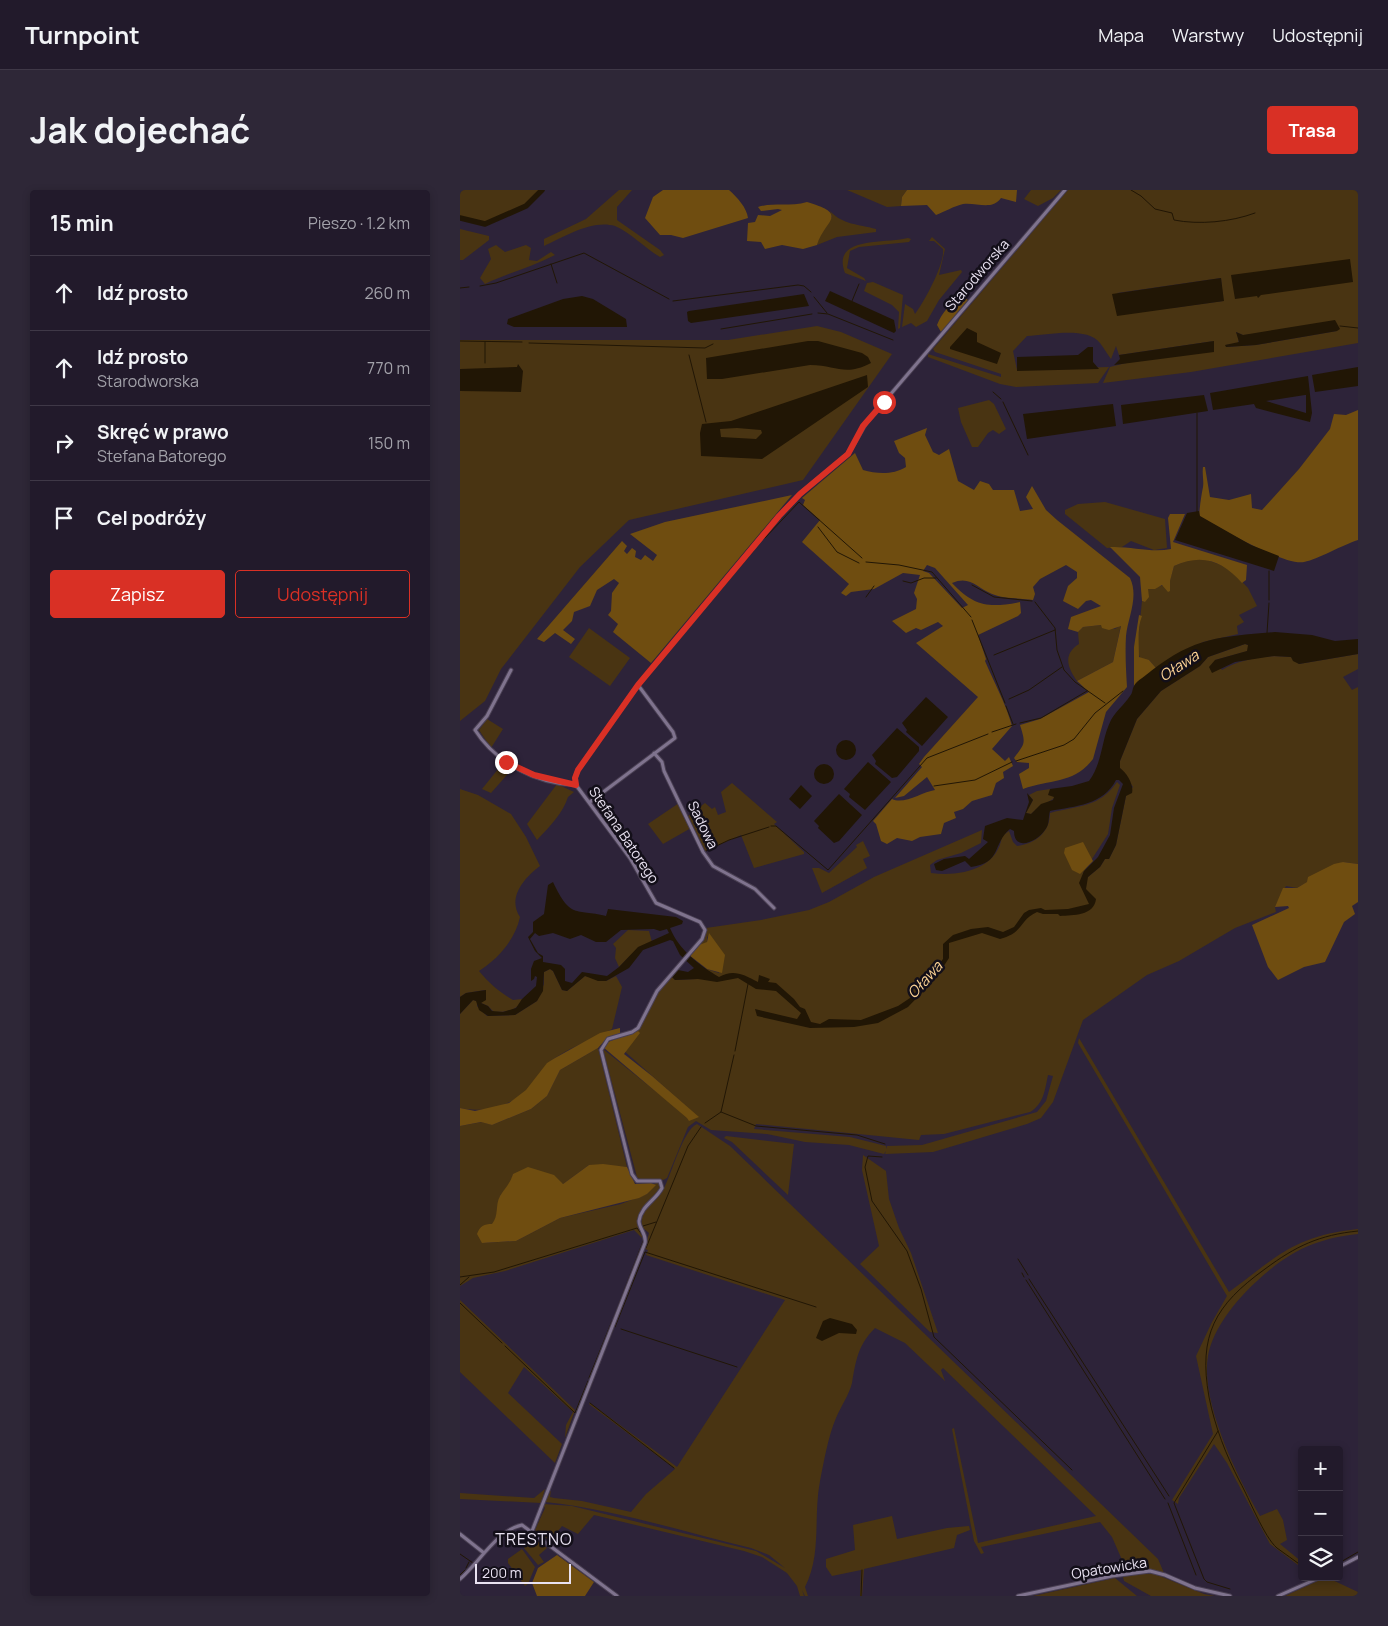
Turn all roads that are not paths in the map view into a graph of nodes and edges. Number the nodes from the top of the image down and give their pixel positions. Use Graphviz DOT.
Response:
graph roads {
  1 [pos="1065,190"];
  2 [pos="511,670"];
  3 [pos="638,685"];
  4 [pos="654,753"];
  5 [pos="576,785"];
  6 [pos="587,797"];
  7 [pos="596,798"];
  8 [pos="590,802"];
  9 [pos="774,908"];
  10 [pos="532,1530"];
  11 [pos="460,1534"];
  12 [pos="484,1553"];
  13 [pos="1358,1557"];
  14 [pos="1343,1566"];
  15 [pos="460,1579"];
  16 [pos="1312,1581"];
  17 [pos="617,1596"];
  18 [pos="1018,1596"];
  19 [pos="1230,1596"];
  20 [pos="1278,1596"];
  1 -- 3 [label="street, Starodworska"];
  2 -- 5 [label="street, Stefana Batorego"];
  3 -- 4 [label="street"];
  3 -- 5 [label="street"];
  4 -- 7 [label="street"];
  4 -- 9 [label="street, Sadowa"];
  5 -- 6 [label="street, Stefana Batorego"];
  6 -- 7 [label="street"];
  6 -- 8 [label="street, Stefana Batorego"];
  7 -- 8 [label="street"];
  8 -- 10 [label="street, Stefana Batorego"];
  10 -- 12 [label="street"];
  10 -- 17 [label="street"];
  11 -- 12 [label="street"];
  12 -- 15 [label="street"];
  13 -- 14 [label="street"];
  16 -- 20 [label="street"];
  18 -- 19 [label="street, Opatowicka"];
}
